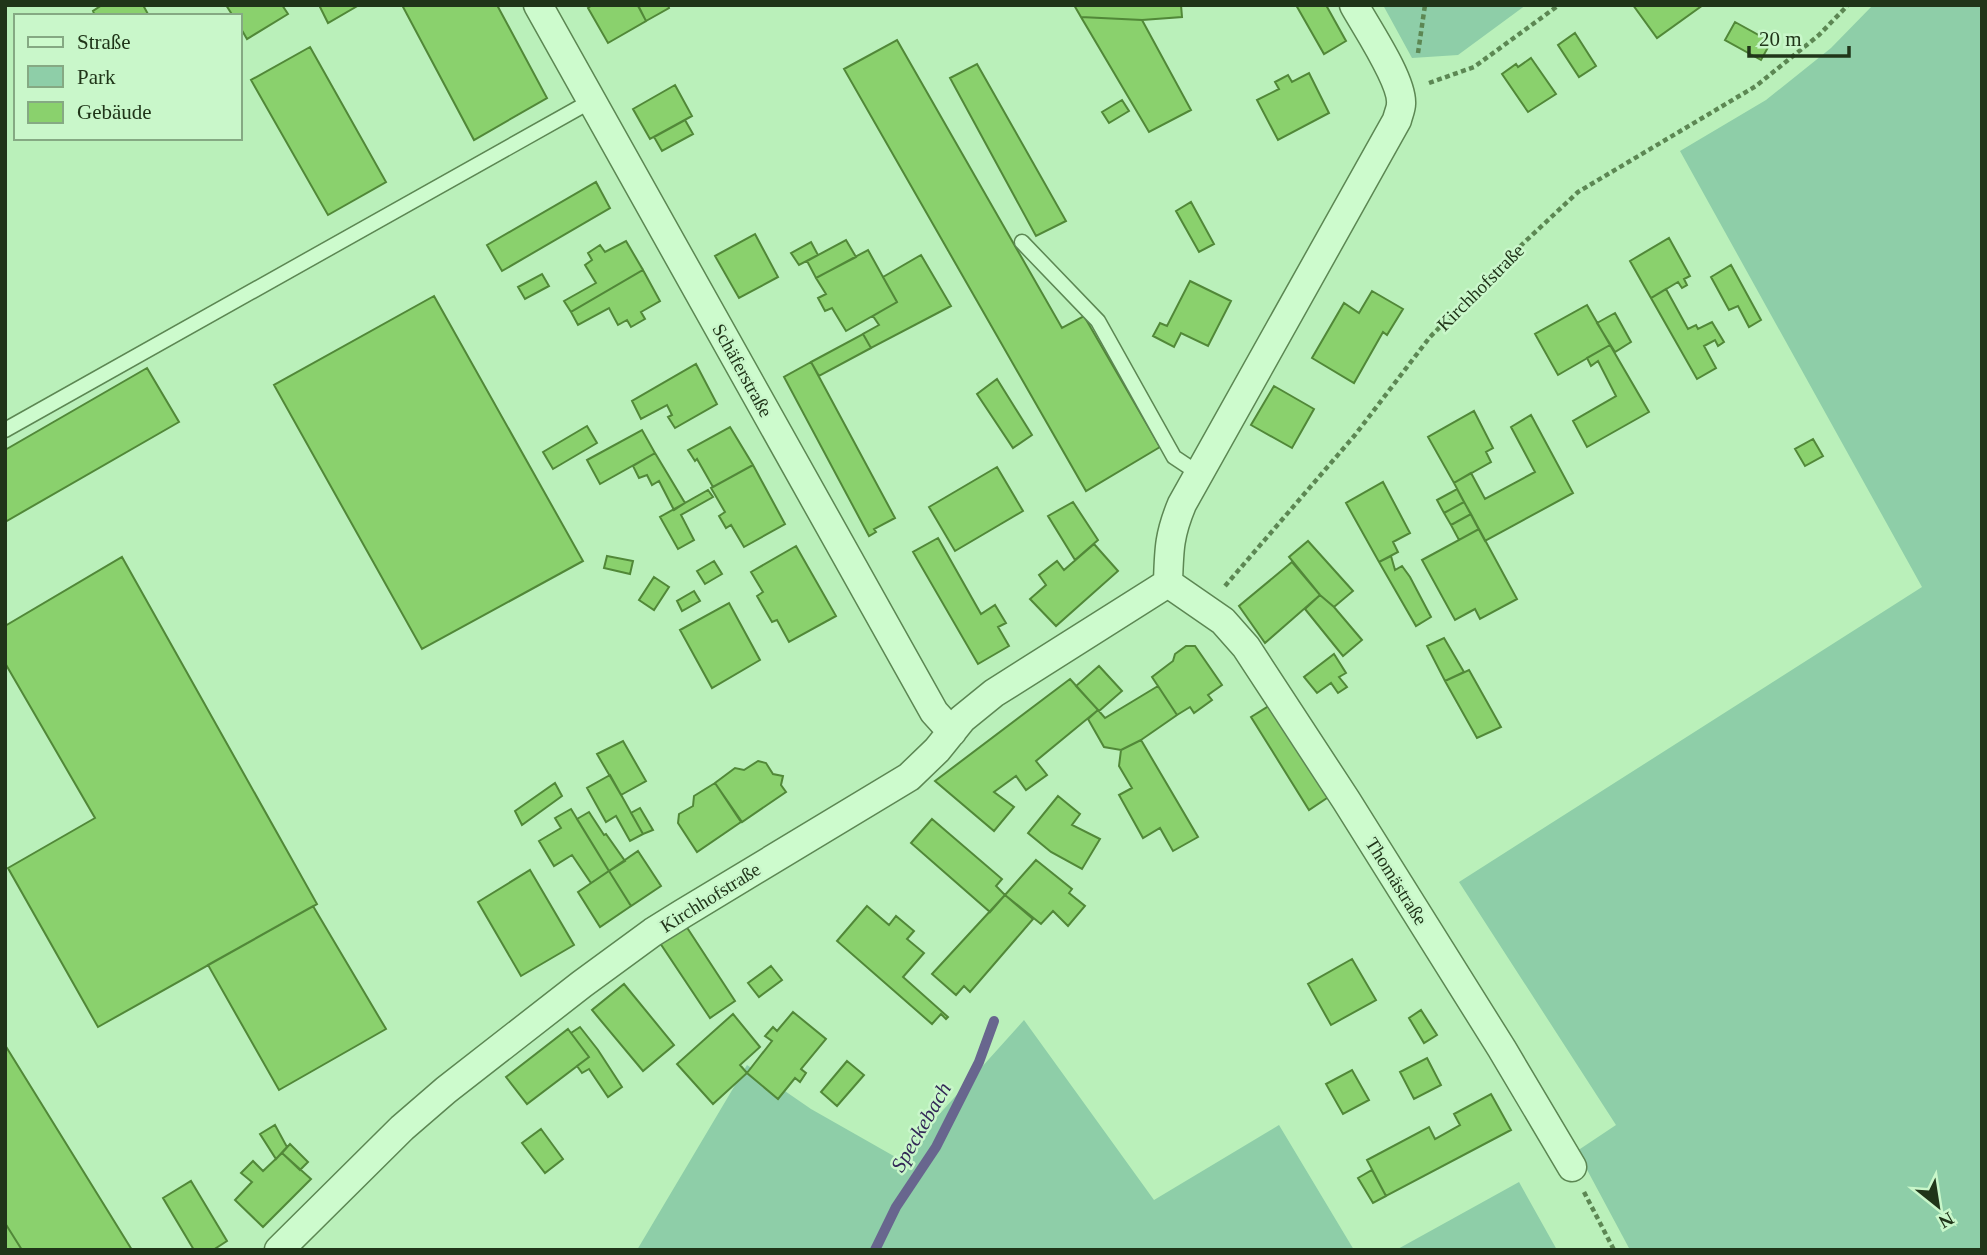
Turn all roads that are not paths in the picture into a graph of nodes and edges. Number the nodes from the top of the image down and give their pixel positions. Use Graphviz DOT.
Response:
graph roads {
  1 [pos="538,5"];
  2 [pos="1354,5"];
  3 [pos="591,101"];
  4 [pos="1023,243"];
  5 [pos="5,430"];
  6 [pos="1198,473"];
  7 [pos="1168,583"];
  8 [pos="952,732"];
  9 [pos="1572,1167"];
  10 [pos="279,1250"];
  1 -- 3 [label="street, Schäferstraße"];
  2 -- 6 [label="street"];
  3 -- 5 [label="lane"];
  3 -- 8 [label="street, Schäferstraße"];
  4 -- 6 [label="lane"];
  6 -- 7 [label="street"];
  7 -- 8 [label="street, Kirchhofstraße"];
  7 -- 9 [label="street, Thomästraße"];
  8 -- 10 [label="street, Kirchhofstraße"];
}
